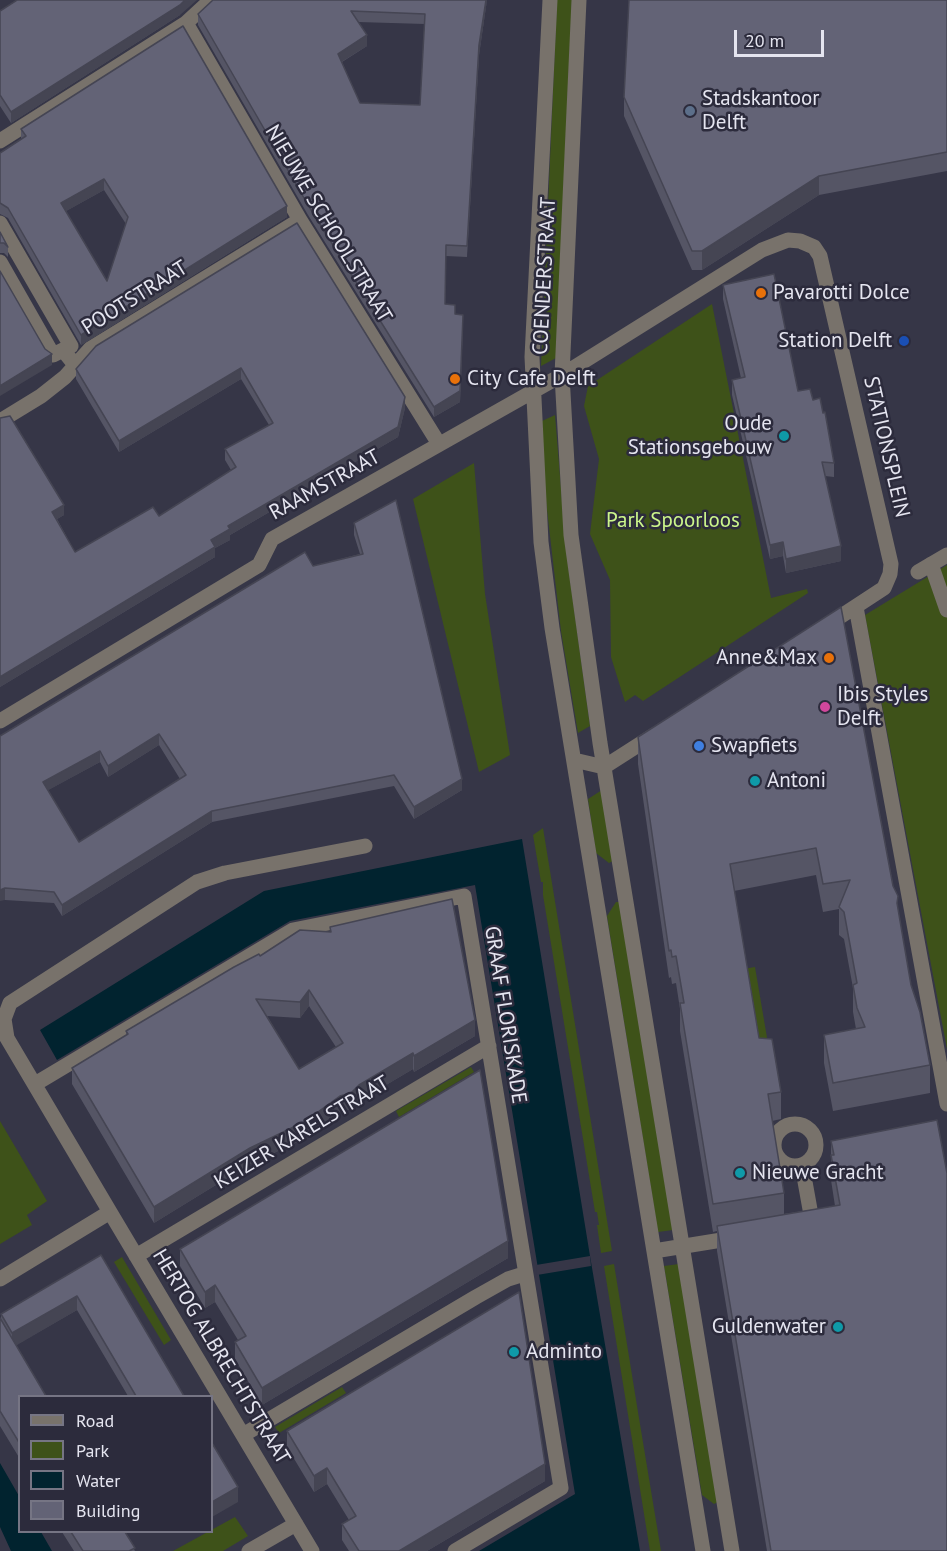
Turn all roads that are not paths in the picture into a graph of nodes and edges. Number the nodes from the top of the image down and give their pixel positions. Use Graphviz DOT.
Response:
graph roads {
  1 [pos="211,0"];
  2 [pos="550,0"];
  3 [pos="579,0"];
  4 [pos="186,23"];
  5 [pos="0,141"];
  6 [pos="300,220"];
  7 [pos="0,223"];
  8 [pos="0,262"];
  9 [pos="63,350"];
  10 [pos="75,365"];
  11 [pos="562,375"];
  12 [pos="533,390"];
  13 [pos="0,421"];
  14 [pos="439,444"];
  15 [pos="947,555"];
  16 [pos="856,607"];
  17 [pos="947,610"];
  18 [pos="816,632"];
  19 [pos="0,721"];
  20 [pos="666,728"];
  21 [pos="574,760"];
  22 [pos="604,767"];
  23 [pos="365,846"];
  24 [pos="489,1046"];
  25 [pos="34,1084"];
  26 [pos="947,1104"];
  27 [pos="802,1165"];
  28 [pos="110,1212"];
  29 [pos="791,1229"];
  30 [pos="748,1236"];
  31 [pos="683,1246"];
  32 [pos="654,1251"];
  33 [pos="136,1256"];
  34 [pos="524,1274"];
  35 [pos="0,1279"];
  36 [pos="243,1435"];
  37 [pos="296,1524"];
  38 [pos="249,1551"];
  39 [pos="312,1551"];
  40 [pos="455,1551"];
  41 [pos="703,1551"];
  42 [pos="732,1551"];
  1 -- 4 [label="street"];
  2 -- 12 [label="street, COENDERSTRAAT"];
  3 -- 11 [label="street, COENDERSTRAAT"];
  4 -- 5 [label="street"];
  4 -- 6 [label="street, NIEUWE SCHOOLSTRAAT"];
  6 -- 10 [label="street, POOTSTRAAT"];
  6 -- 14 [label="street, NIEUWE SCHOOLSTRAAT"];
  7 -- 9 [label="street"];
  8 -- 9 [label="street"];
  9 -- 10 [label="street"];
  10 -- 13 [label="street, POOTSTRAAT"];
  11 -- 12 [label="street, RAAMSTRAAT"];
  11 -- 16 [label="street, STATIONSPLEIN"];
  11 -- 22 [label="street, COENDERSTRAAT"];
  12 -- 14 [label="street, RAAMSTRAAT"];
  12 -- 21 [label="street, COENDERSTRAAT"];
  14 -- 19 [label="street, RAAMSTRAAT"];
  15 -- 17 [label="street"];
  16 -- 18 [label="street, STATIONSPLEIN"];
  16 -- 26 [label="street"];
  20 -- 22 [label="street"];
  21 -- 22 [label="street"];
  21 -- 32 [label="street"];
  22 -- 31 [label="street"];
  23 -- 25 [label="street, HERTOG ALBRECHTSTRAAT"];
  24 -- 25 [label="street, GRAAF FLORISKADE"];
  24 -- 33 [label="street, KEIZER KARELSTRAAT"];
  24 -- 34 [label="street, GRAAF FLORISKADE"];
  25 -- 28 [label="street, HERTOG ALBRECHTSTRAAT"];
  27 -- 29 [label="street"];
  28 -- 33 [label="street, HERTOG ALBRECHTSTRAAT"];
  28 -- 35 [label="street"];
  30 -- 31 [label="street"];
  31 -- 32 [label="street"];
  31 -- 42 [label="street"];
  32 -- 41 [label="street"];
  33 -- 36 [label="street, HERTOG ALBRECHTSTRAAT"];
  34 -- 36 [label="street"];
  34 -- 40 [label="street, GRAAF FLORISKADE"];
  36 -- 37 [label="street, HERTOG ALBRECHTSTRAAT"];
  37 -- 38 [label="street"];
  37 -- 39 [label="street"];
}
